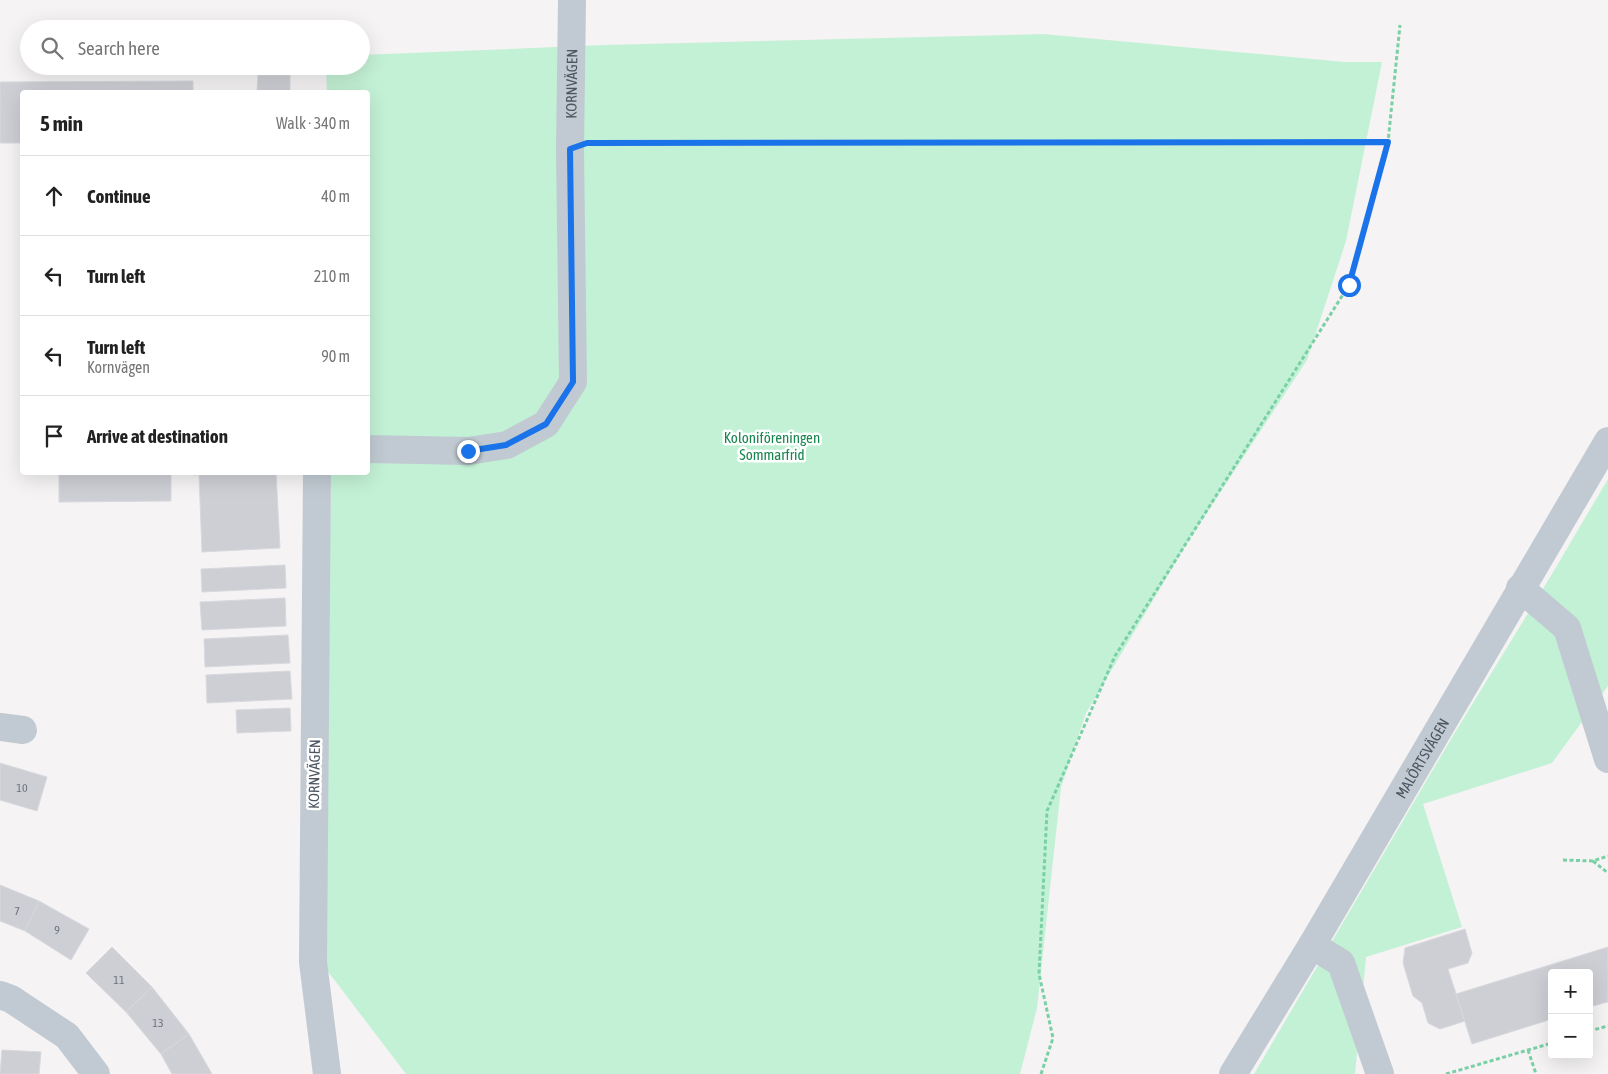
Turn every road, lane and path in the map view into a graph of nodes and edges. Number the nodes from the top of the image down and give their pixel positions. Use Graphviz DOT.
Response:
graph roads {
  1 [pos="572,0"];
  2 [pos="1400,25"];
  3 [pos="1388,142"];
  4 [pos="570,149"];
  5 [pos="1608,441"];
  6 [pos="370,449"];
  7 [pos="317,475"];
  8 [pos="1520,588"];
  9 [pos="1608,758"];
  10 [pos="1608,856"];
  11 [pos="1564,860"];
  12 [pos="1593,861"];
  13 [pos="1608,873"];
  14 [pos="1312,945"];
  15 [pos="0,995"];
  16 [pos="1608,1026"];
  17 [pos="1593,1030"];
  18 [pos="1548,1043"];
  19 [pos="1528,1050"];
  20 [pos="96,1074"];
  21 [pos="327,1074"];
  22 [pos="1040,1074"];
  23 [pos="1233,1074"];
  24 [pos="1380,1074"];
  25 [pos="1446,1074"];
  26 [pos="1536,1074"];
  1 -- 4 [label="street, KORNVÄGEN"];
  2 -- 3 [label="path"];
  3 -- 4 [label="path"];
  3 -- 22 [label="path"];
  4 -- 6 [label="street, KORNVÄGEN"];
  5 -- 8 [label="street, MALÖRTSVÄGEN"];
  7 -- 21 [label="street, KORNVÄGEN"];
  8 -- 9 [label="street"];
  8 -- 14 [label="street, MALÖRTSVÄGEN"];
  10 -- 12 [label="path"];
  11 -- 12 [label="path"];
  12 -- 13 [label="path"];
  14 -- 23 [label="street, MALÖRTSVÄGEN"];
  14 -- 24 [label="street"];
  15 -- 20 [label="street"];
  16 -- 17 [label="path"];
  18 -- 19 [label="path"];
  19 -- 25 [label="path"];
  19 -- 26 [label="path"];
}
